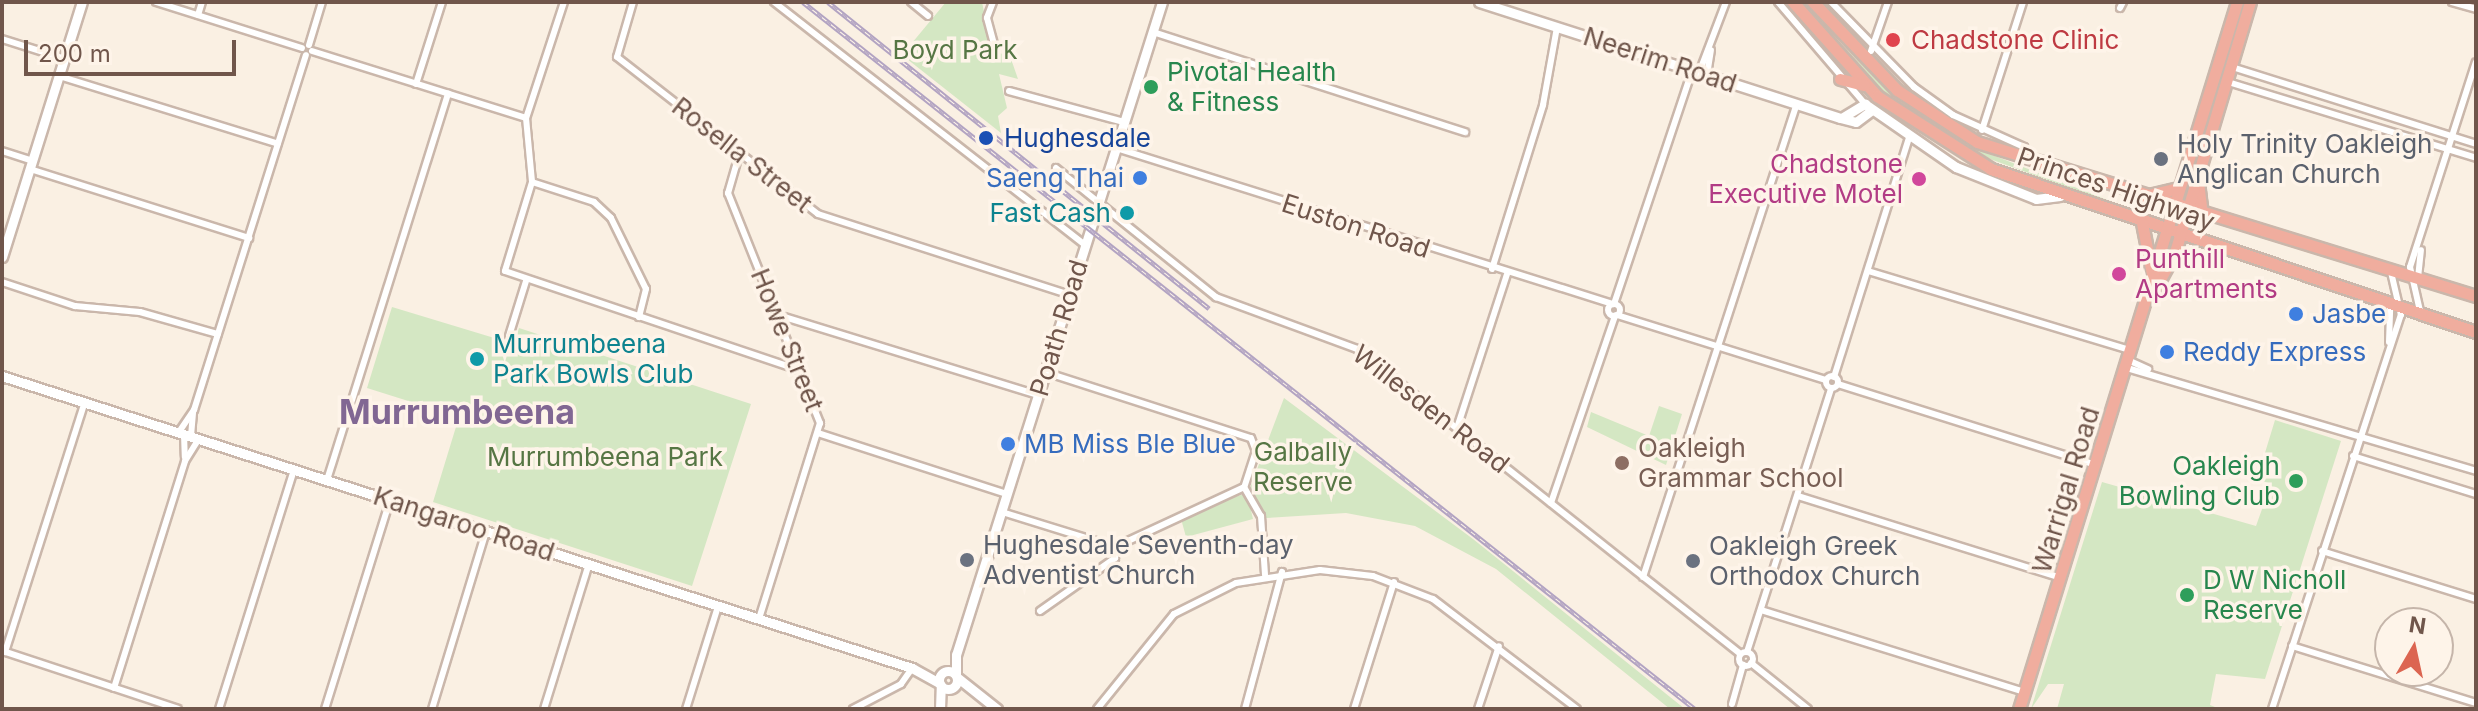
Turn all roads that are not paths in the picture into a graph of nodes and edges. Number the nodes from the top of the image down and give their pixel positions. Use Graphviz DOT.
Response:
graph roads {
  1 [pos="82,2"];
  2 [pos="156,2"];
  3 [pos="202,2"];
  4 [pos="322,2"];
  5 [pos="442,2"];
  6 [pos="564,2"];
  7 [pos="633,2"];
  8 [pos="774,2"];
  9 [pos="911,2"];
  10 [pos="993,2"];
  11 [pos="1162,2"];
  12 [pos="1479,2"];
  13 [pos="1726,2"];
  14 [pos="1778,2"];
  15 [pos="1793,2"];
  16 [pos="1813,2"];
  17 [pos="1831,2"];
  18 [pos="1888,2"];
  19 [pos="2023,2"];
  20 [pos="2237,2"];
  21 [pos="2250,2"];
  22 [pos="2452,2"];
  23 [pos="2476,9"];
  24 [pos="198,15"];
  25 [pos="928,16"];
  26 [pos="1557,27"];
  27 [pos="1153,32"];
  28 [pos="2,39"];
  29 [pos="994,45"];
  30 [pos="1872,49"];
  31 [pos="307,50"];
  32 [pos="65,59"];
  33 [pos="1863,59"];
  34 [pos="2476,62"];
  35 [pos="2232,67"];
  36 [pos="1696,72"];
  37 [pos="59,76"];
  38 [pos="1840,79"];
  39 [pos="2228,82"];
  40 [pos="416,84"];
  41 [pos="1864,85"];
  42 [pos="1009,91"];
  43 [pos="448,94"];
  44 [pos="1794,103"];
  45 [pos="1869,107"];
  46 [pos="526,118"];
  47 [pos="1124,122"];
  48 [pos="1982,130"];
  49 [pos="1465,132"];
  50 [pos="2453,137"];
  51 [pos="1909,138"];
  52 [pos="278,144"];
  53 [pos="2476,144"];
  54 [pos="1116,148"];
  55 [pos="2450,149"];
  56 [pos="2,151"];
  57 [pos="739,155"];
  58 [pos="2476,158"];
  59 [pos="2029,162"];
  60 [pos="32,165"];
  61 [pos="1056,168"];
  62 [pos="2197,177"];
  63 [pos="532,182"];
  64 [pos="2179,188"];
  65 [pos="2060,196"];
  66 [pos="2144,196"];
  67 [pos="2173,205"];
  68 [pos="1098,206"];
  69 [pos="2188,210"];
  70 [pos="2202,214"];
  71 [pos="2142,223"];
  72 [pos="2165,231"];
  73 [pos="2180,235"];
  74 [pos="249,238"];
  75 [pos="1085,245"];
  76 [pos="2,257"];
  77 [pos="2389,268"];
  78 [pos="1492,269"];
  79 [pos="1868,271"];
  80 [pos="1507,274"];
  81 [pos="2152,275"];
  82 [pos="2414,276"];
  83 [pos="526,281"];
  84 [pos="2,282"];
  85 [pos="2153,292"];
  86 [pos="1070,295"];
  87 [pos="2476,296"];
  88 [pos="2390,305"];
  89 [pos="2402,309"];
  90 [pos="1615,310"];
  91 [pos="778,315"];
  92 [pos="2422,315"];
  93 [pos="639,317"];
  94 [pos="2476,332"];
  95 [pos="218,334"];
  96 [pos="509,336"];
  97 [pos="2389,342"];
  98 [pos="1718,346"];
  99 [pos="2130,360"];
  100 [pos="799,370"];
  101 [pos="1045,372"];
  102 [pos="2,376"];
  103 [pos="1826,380"];
  104 [pos="1836,380"];
  105 [pos="1831,389"];
  106 [pos="1038,395"];
  107 [pos="85,402"];
  108 [pos="194,410"];
  109 [pos="1457,428"];
  110 [pos="818,433"];
  111 [pos="188,435"];
  112 [pos="2359,436"];
  113 [pos="2353,456"];
  114 [pos="185,461"];
  115 [pos="2096,465"];
  116 [pos="294,469"];
  117 [pos="2476,471"];
  118 [pos="327,480"];
  119 [pos="1244,487"];
  120 [pos="1007,494"];
  121 [pos="2476,494"];
  122 [pos="1798,496"];
  123 [pos="390,500"];
  124 [pos="1551,503"];
  125 [pos="1002,512"];
  126 [pos="486,531"];
  127 [pos="1115,547"];
  128 [pos="2322,551"];
  129 [pos="589,564"];
  130 [pos="1282,572"];
  131 [pos="1265,575"];
  132 [pos="1643,577"];
  133 [pos="2061,578"];
  134 [pos="1394,582"];
  135 [pos="2476,599"];
  136 [pos="718,606"];
  137 [pos="1761,610"];
  138 [pos="1040,611"];
  139 [pos="759,619"];
  140 [pos="1499,646"];
  141 [pos="2292,646"];
  142 [pos="4,652"];
  143 [pos="1744,653"];
  144 [pos="956,655"];
  145 [pos="1747,664"];
  146 [pos="912,668"];
  147 [pos="925,672"];
  148 [pos="944,672"];
  149 [pos="957,676"];
  150 [pos="940,684"];
  151 [pos="114,688"];
  152 [pos="952,689"];
  153 [pos="974,694"];
  154 [pos="2022,703"];
  155 [pos="2476,703"];
  156 [pos="1732,704"];
  157 [pos="178,709"];
  158 [pos="219,709"];
  159 [pos="325,709"];
  160 [pos="432,709"];
  161 [pos="544,709"];
  162 [pos="686,709"];
  163 [pos="853,709"];
  164 [pos="940,709"];
  165 [pos="997,709"];
  166 [pos="1097,709"];
  167 [pos="1245,709"];
  168 [pos="1354,709"];
  169 [pos="1478,709"];
  170 [pos="1577,709"];
  171 [pos="1808,709"];
  172 [pos="2272,709"];
  1 -- 32 [label="street"];
  2 -- 24 [label="street"];
  3 -- 24 [label="street"];
  4 -- 31 [label="street"];
  5 -- 40 [label="street"];
  6 -- 46 [label="street"];
  7 -- 57 [label="street, Rosella Street"];
  8 -- 75 [label="street"];
  9 -- 25 [label="street"];
  10 -- 29 [label="street"];
  11 -- 27 [label="street, Poath Road"];
  12 -- 26 [label="street, Neerim Road"];
  13 -- 36 [label="street"];
  14 -- 38 [label="street"];
  15 -- 41 [label="highway, Princes Highway"];
  16 -- 33 [label="highway, Princes Highway"];
  17 -- 30 [label="street"];
  18 -- 30 [label="street"];
  19 -- 48 [label="street"];
  20 -- 64 [label="highway, Warrigal Road"];
  21 -- 35 [label="highway, Warrigal Road"];
  22 -- 23 [label="street"];
  24 -- 31 [label="street"];
  26 -- 36 [label="street, Neerim Road"];
  26 -- 78 [label="street"];
  27 -- 47 [label="street, Poath Road"];
  27 -- 49 [label="street"];
  28 -- 32 [label="street"];
  30 -- 33 [label="street"];
  30 -- 48 [label="street"];
  31 -- 40 [label="street"];
  31 -- 52 [label="street"];
  32 -- 37 [label="street"];
  33 -- 59 [label="highway, Princes Highway"];
  34 -- 50 [label="street"];
  35 -- 39 [label="highway, Warrigal Road"];
  35 -- 50 [label="street"];
  36 -- 44 [label="street, Neerim Road"];
  36 -- 90 [label="street"];
  37 -- 52 [label="street"];
  37 -- 60 [label="street"];
  38 -- 41 [label="highway"];
  38 -- 45 [label="street"];
  39 -- 55 [label="street"];
  39 -- 62 [label="highway, Warrigal Road"];
  40 -- 43 [label="street"];
  41 -- 65 [label="highway, Princes Highway"];
  42 -- 47 [label="street"];
  43 -- 46 [label="street"];
  43 -- 118 [label="street"];
  44 -- 45 [label="street, Neerim Road"];
  44 -- 98 [label="street"];
  45 -- 51 [label="street"];
  46 -- 63 [label="street"];
  47 -- 54 [label="street, Poath Road"];
  48 -- 59 [label="street"];
  50 -- 53 [label="street"];
  50 -- 55 [label="street"];
  51 -- 65 [label="street"];
  51 -- 79 [label="street"];
  52 -- 74 [label="street"];
  54 -- 68 [label="street, Poath Road"];
  54 -- 78 [label="street, Euston Road"];
  55 -- 58 [label="street"];
  55 -- 82 [label="street"];
  56 -- 60 [label="street"];
  57 -- 86 [label="street, Rosella Street"];
  57 -- 91 [label="street, Howe Street"];
  59 -- 66 [label="highway, Princes Highway"];
  60 -- 74 [label="street"];
  60 -- 76 [label="street"];
  61 -- 68 [label="street, Willesden Road"];
  62 -- 69 [label="highway, Warrigal Road"];
  62 -- 70 [label="highway"];
  63 -- 83 [label="street"];
  63 -- 93 [label="street"];
  64 -- 66 [label="highway"];
  64 -- 67 [label="highway, Warrigal Road"];
  65 -- 71 [label="highway, Princes Highway"];
  66 -- 67 [label="highway, Princes Highway"];
  67 -- 69 [label="highway, Princes Highway"];
  67 -- 72 [label="highway, Warrigal Road"];
  68 -- 75 [label="street, Poath Road"];
  68 -- 109 [label="street, Willesden Road"];
  69 -- 70 [label="highway, Princes Highway"];
  69 -- 73 [label="highway, Warrigal Road"];
  70 -- 77 [label="highway, Princes Highway"];
  71 -- 72 [label="highway, Princes Highway"];
  71 -- 81 [label="highway"];
  72 -- 73 [label="highway, Princes Highway"];
  72 -- 81 [label="highway, Warrigal Road"];
  73 -- 85 [label="highway, Warrigal Road"];
  73 -- 88 [label="highway, Princes Highway"];
  74 -- 95 [label="street"];
  75 -- 86 [label="street, Poath Road"];
  77 -- 82 [label="highway, Princes Highway"];
  77 -- 89 [label="street"];
  78 -- 80 [label="street, Euston Road"];
  79 -- 99 [label="street"];
  79 -- 104 [label="street"];
  80 -- 90 [label="street, Euston Road"];
  80 -- 109 [label="street"];
  81 -- 85 [label="highway, Warrigal Road"];
  82 -- 87 [label="highway, Princes Highway"];
  82 -- 92 [label="street"];
  83 -- 93 [label="street"];
  83 -- 96 [label="street"];
  84 -- 95 [label="street"];
  85 -- 99 [label="highway, Warrigal Road"];
  86 -- 101 [label="street, Poath Road"];
  88 -- 89 [label="highway, Princes Highway"];
  88 -- 97 [label="street"];
  89 -- 92 [label="highway, Princes Highway"];
  89 -- 97 [label="street"];
  90 -- 98 [label="street, Euston Road"];
  90 -- 124 [label="street"];
  91 -- 100 [label="street, Howe Street"];
  91 -- 106 [label="street"];
  92 -- 94 [label="highway, Princes Highway"];
  93 -- 100 [label="street"];
  95 -- 108 [label="street"];
  97 -- 112 [label="street"];
  98 -- 103 [label="street, Euston Road"];
  98 -- 132 [label="street"];
  99 -- 112 [label="street"];
  99 -- 115 [label="highway, Warrigal Road"];
  100 -- 110 [label="street, Howe Street"];
  101 -- 106 [label="street, Poath Road"];
  101 -- 119 [label="street"];
  102 -- 107 [label="street, Kangaroo Road"];
  103 -- 104 [label="street"];
  103 -- 105 [label="street"];
  104 -- 105 [label="street"];
  104 -- 115 [label="street"];
  105 -- 122 [label="street"];
  106 -- 120 [label="street, Poath Road"];
  107 -- 111 [label="street, Kangaroo Road"];
  107 -- 142 [label="street"];
  108 -- 111 [label="street"];
  108 -- 111 [label="street"];
  109 -- 124 [label="street, Willesden Road"];
  110 -- 120 [label="street"];
  110 -- 139 [label="street, Howe Street"];
  111 -- 114 [label="street"];
  111 -- 114 [label="street"];
  111 -- 116 [label="street, Kangaroo Road"];
  112 -- 113 [label="street"];
  112 -- 117 [label="street"];
  113 -- 121 [label="street"];
  113 -- 128 [label="street"];
  114 -- 151 [label="street"];
  115 -- 133 [label="highway, Warrigal Road"];
  116 -- 118 [label="street, Kangaroo Road"];
  116 -- 158 [label="street"];
  118 -- 123 [label="street, Kangaroo Road"];
  119 -- 127 [label="street"];
  119 -- 131 [label="street"];
  120 -- 125 [label="street, Poath Road"];
  122 -- 133 [label="street"];
  122 -- 137 [label="street"];
  123 -- 126 [label="street, Kangaroo Road"];
  123 -- 159 [label="street"];
  124 -- 132 [label="street, Willesden Road"];
  125 -- 127 [label="street"];
  125 -- 144 [label="street, Poath Road"];
  126 -- 129 [label="street, Kangaroo Road"];
  126 -- 160 [label="street"];
  127 -- 138 [label="street"];
  128 -- 135 [label="street"];
  128 -- 141 [label="street"];
  129 -- 136 [label="street, Kangaroo Road"];
  129 -- 161 [label="street"];
  130 -- 131 [label="street"];
  130 -- 134 [label="street"];
  130 -- 167 [label="street"];
  131 -- 166 [label="street"];
  132 -- 143 [label="street, Willesden Road"];
  133 -- 154 [label="highway, Warrigal Road"];
  134 -- 140 [label="street"];
  134 -- 168 [label="street"];
  136 -- 139 [label="street, Kangaroo Road"];
  136 -- 162 [label="street"];
  137 -- 143 [label="street"];
  137 -- 154 [label="street"];
  139 -- 146 [label="street, Kangaroo Road"];
  140 -- 169 [label="street"];
  140 -- 170 [label="street"];
  141 -- 155 [label="street"];
  141 -- 172 [label="street"];
  142 -- 151 [label="street"];
  143 -- 145 [label="street"];
  143 -- 145 [label="street"];
  144 -- 148 [label="street, Poath Road"];
  144 -- 149 [label="street, Poath Road"];
  145 -- 156 [label="street"];
  145 -- 171 [label="street"];
  146 -- 147 [label="street, Kangaroo Road"];
  146 -- 163 [label="street"];
  147 -- 148 [label="street, Kangaroo Road"];
  147 -- 150 [label="street, Kangaroo Road"];
  148 -- 149 [label="street, Kangaroo Road"];
  148 -- 150 [label="street, Poath Road"];
  149 -- 152 [label="street"];
  149 -- 153 [label="street"];
  150 -- 152 [label="street, Kangaroo Road"];
  150 -- 164 [label="street"];
  151 -- 157 [label="street"];
  152 -- 153 [label="street"];
  152 -- 164 [label="street"];
  153 -- 165 [label="street"];
}
